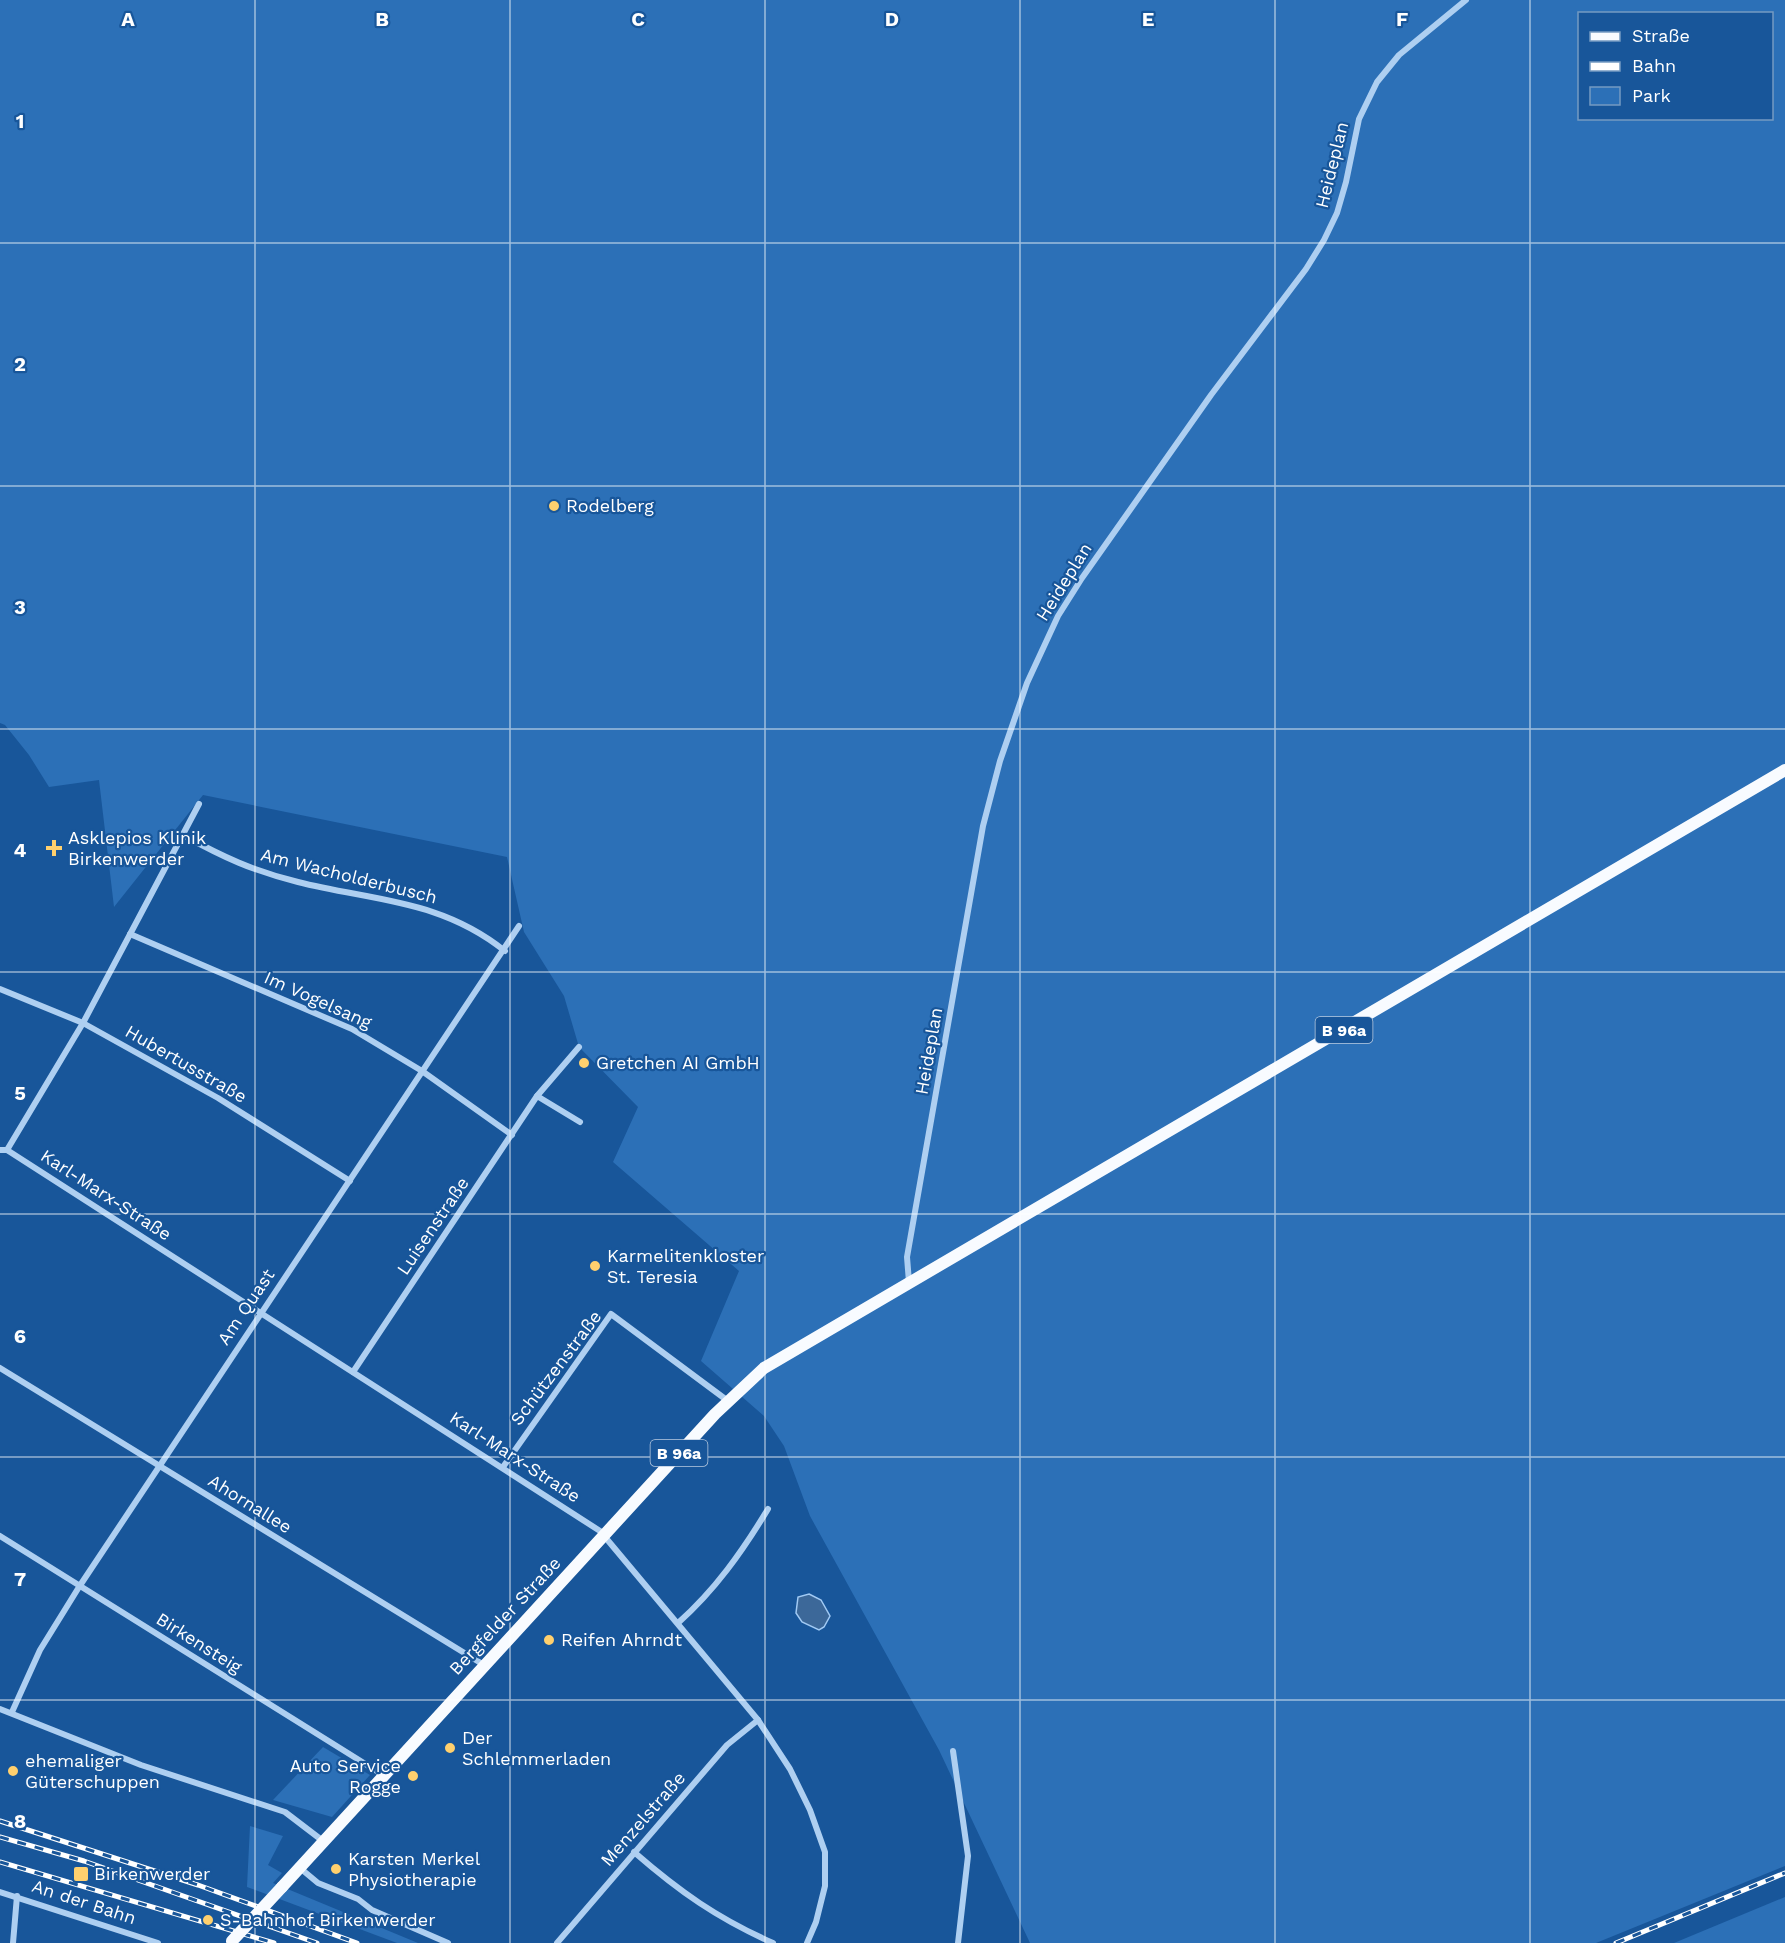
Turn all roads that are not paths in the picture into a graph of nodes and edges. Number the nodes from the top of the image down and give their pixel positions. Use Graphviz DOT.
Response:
graph roads {
  1 [pos="1466,0"];
  2 [pos="1781,772"];
  3 [pos="199,804"];
  4 [pos="183,836"];
  5 [pos="519,926"];
  6 [pos="130,934"];
  7 [pos="505,951"];
  8 [pos="0,989"];
  9 [pos="83,1023"];
  10 [pos="579,1047"];
  11 [pos="422,1071"];
  12 [pos="537,1096"];
  13 [pos="580,1122"];
  14 [pos="512,1135"];
  15 [pos="4,1150"];
  16 [pos="350,1180"];
  17 [pos="909,1283"];
  18 [pos="261,1312"];
  19 [pos="0,1368"];
  20 [pos="353,1372"];
  21 [pos="728,1401"];
  22 [pos="159,1465"];
  23 [pos="503,1467"];
  24 [pos="768,1509"];
  25 [pos="604,1535"];
  26 [pos="0,1536"];
  27 [pos="79,1587"];
  28 [pos="678,1623"];
  29 [pos="484,1665"];
  30 [pos="0,1709"];
  31 [pos="12,1712"];
  32 [pos="758,1720"];
  33 [pos="954,1751"];
  34 [pos="382,1775"];
  35 [pos="323,1841"];
  36 [pos="634,1852"];
  37 [pos="299,1868"];
  38 [pos="0,1892"];
  39 [pos="17,1896"];
  40 [pos="232,1942"];
  41 [pos="13,1943"];
  42 [pos="158,1943"];
  43 [pos="448,1943"];
  44 [pos="557,1943"];
  45 [pos="773,1943"];
  46 [pos="807,1943"];
  47 [pos="958,1943"];
  1 -- 17 [label="street, Heideplan"];
  2 -- 17 [label="main road, B 96a"];
  3 -- 4 [label="street"];
  4 -- 6 [label="street"];
  4 -- 7 [label="street, Am Wacholderbusch"];
  5 -- 7 [label="street, Am Quast"];
  6 -- 9 [label="street"];
  6 -- 11 [label="street, Im Vogelsang"];
  7 -- 11 [label="street, Am Quast"];
  8 -- 9 [label="street, Hubertusstraße"];
  9 -- 15 [label="street"];
  9 -- 16 [label="street, Hubertusstraße"];
  10 -- 12 [label="street, Luisenstraße"];
  11 -- 14 [label="street, Im Vogelsang"];
  11 -- 16 [label="street, Am Quast"];
  12 -- 13 [label="street"];
  12 -- 14 [label="street, Luisenstraße"];
  14 -- 20 [label="street, Luisenstraße"];
  15 -- 18 [label="street, Karl-Marx-Straße"];
  16 -- 18 [label="street, Am Quast"];
  17 -- 21 [label="main road, Bergfelder Straße / B 96a"];
  18 -- 20 [label="street, Karl-Marx-Straße"];
  18 -- 22 [label="street, Am Quast"];
  19 -- 22 [label="street, Ahornallee"];
  20 -- 23 [label="street, Karl-Marx-Straße"];
  21 -- 23 [label="street, Schützenstraße"];
  21 -- 25 [label="main road, Bergfelder Straße / B 96a"];
  22 -- 27 [label="street, Am Quast"];
  22 -- 29 [label="street, Ahornallee"];
  23 -- 25 [label="street, Karl-Marx-Straße"];
  24 -- 28 [label="street"];
  25 -- 28 [label="street, Karl-Marx-Straße"];
  25 -- 29 [label="main road, Bergfelder Straße / B 96a"];
  26 -- 27 [label="street, Birkensteig"];
  27 -- 31 [label="street, Am Quast"];
  27 -- 34 [label="street, Birkensteig"];
  28 -- 32 [label="street, Karl-Marx-Straße"];
  29 -- 34 [label="main road, Bergfelder Straße / B 96a"];
  30 -- 31 [label="street"];
  31 -- 35 [label="street"];
  32 -- 36 [label="street, Menzelstraße"];
  32 -- 46 [label="street, Karl-Marx-Straße"];
  33 -- 47 [label="street"];
  34 -- 35 [label="main road, Bergfelder Straße / B 96a"];
  35 -- 37 [label="main road, Bergfelder Straße / B 96a"];
  36 -- 44 [label="street, Menzelstraße"];
  36 -- 45 [label="street"];
  37 -- 40 [label="main road, Bergfelder Straße / B 96a, bridge"];
  37 -- 43 [label="street"];
  38 -- 39 [label="street, An der Bahn"];
  39 -- 41 [label="street"];
  39 -- 42 [label="street, An der Bahn"];
}
